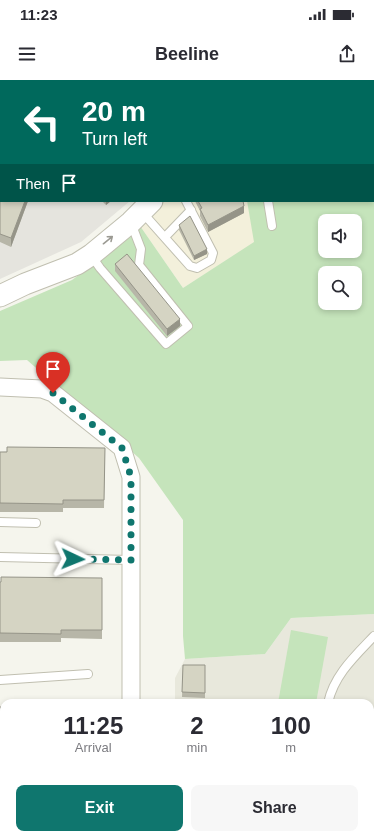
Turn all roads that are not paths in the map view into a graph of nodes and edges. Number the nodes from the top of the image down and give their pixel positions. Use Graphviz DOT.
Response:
graph roads {
  1 [pos="187,202"];
  2 [pos="268,202"];
  3 [pos="139,209"];
  4 [pos="191,210"];
  5 [pos="272,226"];
  6 [pos="164,237"];
  7 [pos="91,255"];
  8 [pos="25,284"];
  9 [pos="0,296"];
  10 [pos="0,387"];
  11 [pos="0,522"];
  12 [pos="36,523"];
  13 [pos="0,557"];
  14 [pos="131,560"];
  15 [pos="374,636"];
  16 [pos="88,674"];
  17 [pos="0,680"];
  18 [pos="131,699"];
  19 [pos="329,699"];
  1 -- 4 [label="lane"];
  2 -- 5 [label="lane"];
  3 -- 6 [label="lane"];
  7 -- 3 [label="street, one-way"];
  3 -- 7 [label="lane"];
  3 -- 8 [label="street"];
  4 -- 6 [label="lane"];
  4 -- 6 [label="lane"];
  7 -- 8 [label="street"];
  8 -- 9 [label="street"];
  10 -- 14 [label="street"];
  11 -- 12 [label="lane"];
  13 -- 14 [label="lane"];
  14 -- 18 [label="street"];
  15 -- 19 [label="lane"];
  16 -- 17 [label="lane"];
}
